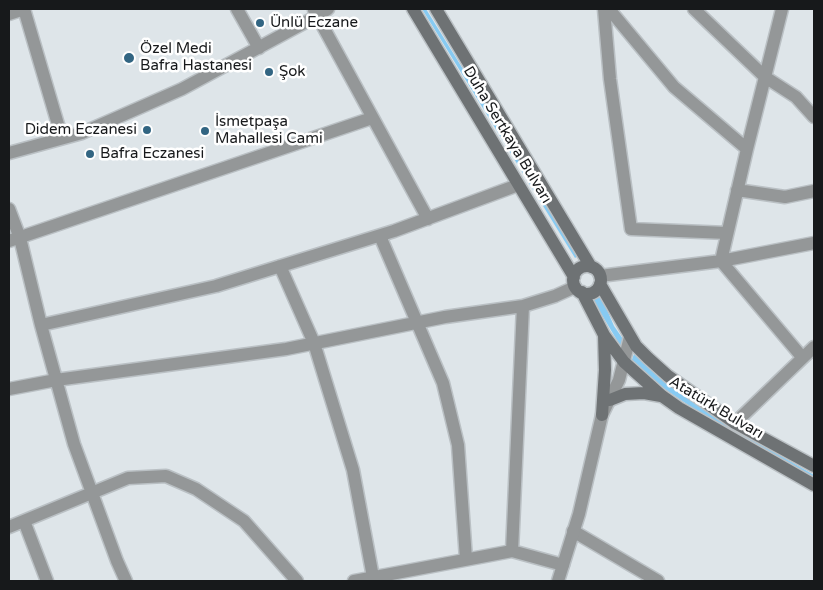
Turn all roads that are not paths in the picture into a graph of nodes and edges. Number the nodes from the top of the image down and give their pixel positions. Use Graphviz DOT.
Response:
graph roads {
  1 [pos="237,9"];
  2 [pos="413,9"];
  3 [pos="436,9"];
  4 [pos="604,9"];
  5 [pos="609,9"];
  6 [pos="694,9"];
  7 [pos="782,9"];
  8 [pos="319,11"];
  9 [pos="9,14"];
  10 [pos="259,48"];
  11 [pos="765,77"];
  12 [pos="814,117"];
  13 [pos="372,118"];
  14 [pos="62,138"];
  15 [pos="747,149"];
  16 [pos="9,153"];
  17 [pos="518,185"];
  18 [pos="737,190"];
  19 [pos="814,191"];
  20 [pos="9,209"];
  21 [pos="428,219"];
  22 [pos="728,233"];
  23 [pos="380,236"];
  24 [pos="14,239"];
  25 [pos="814,243"];
  26 [pos="721,261"];
  27 [pos="280,266"];
  28 [pos="591,267"];
  29 [pos="600,280"];
  30 [pos="577,285"];
  31 [pos="523,306"];
  32 [pos="417,322"];
  33 [pos="41,325"];
  34 [pos="604,335"];
  35 [pos="630,337"];
  36 [pos="314,343"];
  37 [pos="814,347"];
  38 [pos="802,357"];
  39 [pos="624,362"];
  40 [pos="56,380"];
  41 [pos="9,389"];
  42 [pos="662,396"];
  43 [pos="610,400"];
  44 [pos="602,415"];
  45 [pos="735,423"];
  46 [pos="814,466"];
  47 [pos="814,485"];
  48 [pos="92,494"];
  49 [pos="24,521"];
  50 [pos="9,527"];
  51 [pos="573,531"];
  52 [pos="512,551"];
  53 [pos="466,559"];
  54 [pos="563,565"];
  55 [pos="373,577"];
  56 [pos="48,581"];
  57 [pos="126,581"];
  58 [pos="297,581"];
  59 [pos="354,581"];
  60 [pos="558,581"];
  61 [pos="658,581"];
  1 -- 10 [label="street"];
  2 -- 17 [label="main road, Duha Sertkaya Bulvarı"];
  3 -- 28 [label="main road, Duha Sertkaya Bulvarı"];
  4 -- 22 [label="street"];
  5 -- 15 [label="street"];
  6 -- 11 [label="street"];
  7 -- 11 [label="street"];
  8 -- 10 [label="street"];
  8 -- 13 [label="street"];
  9 -- 14 [label="street"];
  10 -- 14 [label="street"];
  11 -- 12 [label="street"];
  11 -- 15 [label="street"];
  13 -- 21 [label="street"];
  13 -- 24 [label="street"];
  14 -- 16 [label="street"];
  15 -- 18 [label="street"];
  17 -- 21 [label="street"];
  17 -- 30 [label="main road, Duha Sertkaya Bulvarı"];
  18 -- 19 [label="street"];
  18 -- 22 [label="street"];
  20 -- 24 [label="street"];
  21 -- 23 [label="street"];
  22 -- 26 [label="street"];
  23 -- 27 [label="street"];
  23 -- 32 [label="street"];
  24 -- 33 [label="street"];
  25 -- 26 [label="street"];
  26 -- 29 [label="street"];
  26 -- 38 [label="street"];
  27 -- 33 [label="street"];
  27 -- 36 [label="street"];
  28 -- 29 [label="main road"];
  28 -- 30 [label="main road"];
  29 -- 30 [label="main road"];
  29 -- 35 [label="main road"];
  30 -- 31 [label="street"];
  30 -- 34 [label="main road, Atatürk Bulvarı"];
  31 -- 32 [label="street"];
  31 -- 52 [label="street"];
  32 -- 36 [label="street"];
  32 -- 53 [label="street"];
  33 -- 40 [label="street"];
  34 -- 39 [label="main road, Atatürk Bulvarı"];
  34 -- 44 [label="main road"];
  35 -- 39 [label="street"];
  35 -- 45 [label="main road"];
  36 -- 40 [label="street"];
  36 -- 55 [label="street"];
  37 -- 38 [label="street"];
  38 -- 45 [label="street"];
  39 -- 42 [label="main road, Atatürk Bulvarı"];
  39 -- 43 [label="street"];
  40 -- 41 [label="street"];
  40 -- 48 [label="street"];
  42 -- 43 [label="main road"];
  42 -- 47 [label="main road, Atatürk Bulvarı"];
  43 -- 44 [label="street"];
  44 -- 51 [label="street"];
  45 -- 46 [label="main road"];
  48 -- 49 [label="street"];
  48 -- 57 [label="street"];
  48 -- 58 [label="street"];
  49 -- 50 [label="street"];
  49 -- 56 [label="street"];
  51 -- 54 [label="street"];
  51 -- 61 [label="street"];
  52 -- 53 [label="street"];
  52 -- 54 [label="street"];
  53 -- 55 [label="street"];
  54 -- 60 [label="street"];
  55 -- 59 [label="street"];
}
